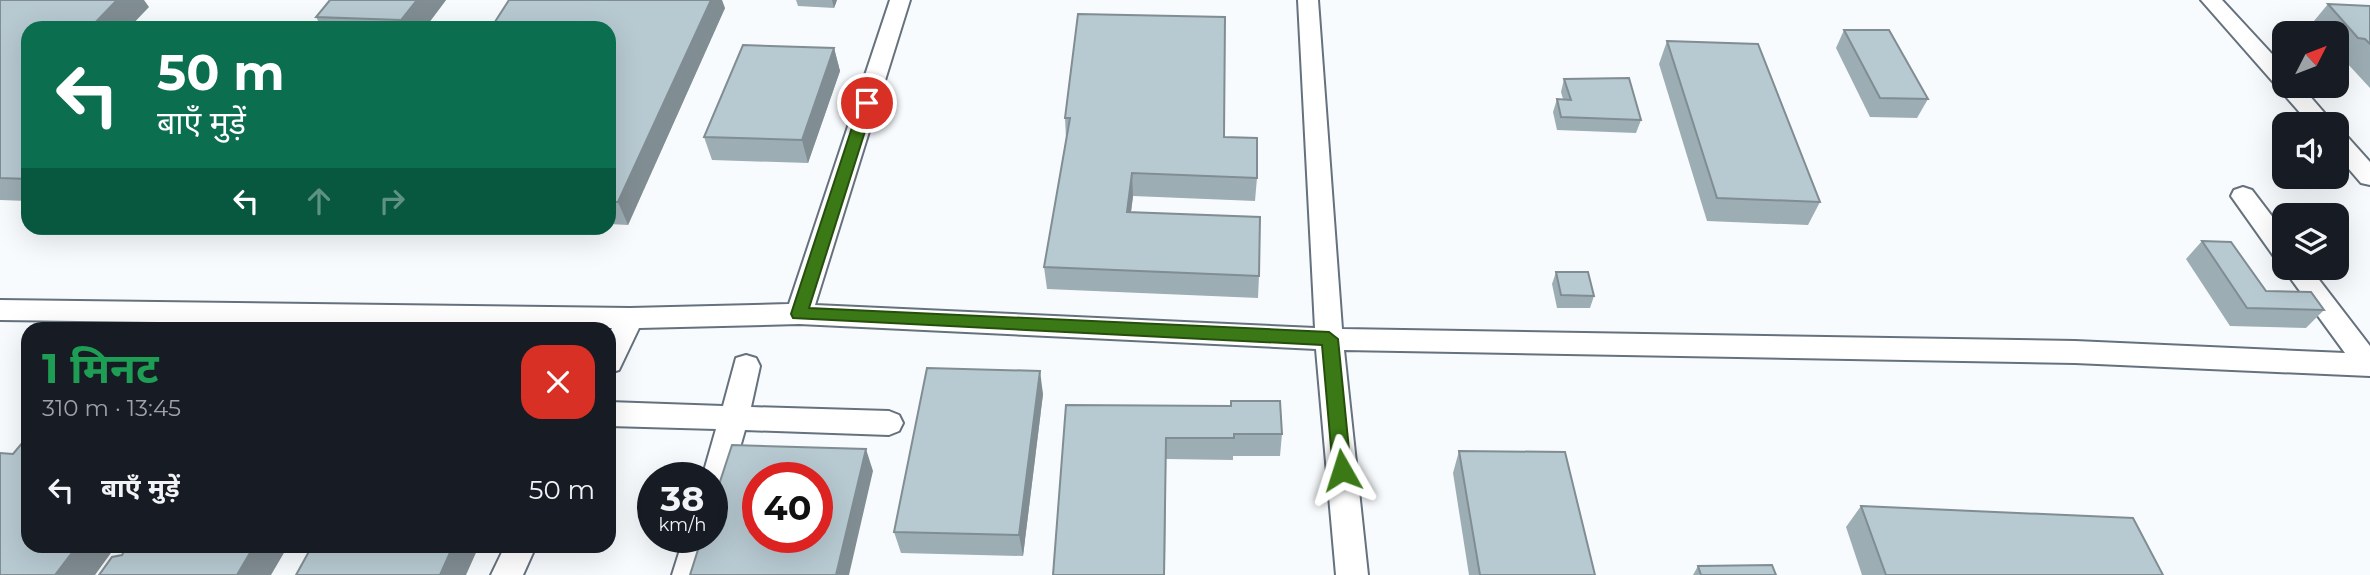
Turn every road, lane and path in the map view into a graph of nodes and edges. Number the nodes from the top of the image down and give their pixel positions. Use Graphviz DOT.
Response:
graph roads {
  1 [pos="901,0"];
  2 [pos="1308,0"];
  3 [pos="2211,0"];
  4 [pos="2272,67"];
  5 [pos="2299,98"];
  6 [pos="2312,112"];
  7 [pos="2362,158"];
  8 [pos="2370,177"];
  9 [pos="2243,196"];
  10 [pos="2272,235"];
  11 [pos="2305,280"];
  12 [pos="0,310"];
  13 [pos="799,314"];
  14 [pos="630,318"];
  15 [pos="295,321"];
  16 [pos="450,322"];
  17 [pos="1329,339"];
  18 [pos="616,347"];
  19 [pos="2369,365"];
  20 [pos="746,366"];
  21 [pos="616,414"];
  22 [pos="734,418"];
  23 [pos="889,423"];
  24 [pos="721,462"];
  25 [pos="518,553"];
  26 [pos="694,553"];
  27 [pos="507,575"];
  28 [pos="688,575"];
  29 [pos="1352,575"];
  1 -- 13 [label="street"];
  2 -- 17 [label="street"];
  3 -- 4 [label="street"];
  5 -- 6 [label="street"];
  7 -- 8 [label="street"];
  9 -- 10 [label="street"];
  11 -- 19 [label="street"];
  12 -- 15 [label="street"];
  13 -- 14 [label="street"];
  13 -- 17 [label="street"];
  14 -- 16 [label="street"];
  14 -- 18 [label="street"];
  15 -- 16 [label="street"];
  17 -- 19 [label="street"];
  17 -- 29 [label="street"];
  20 -- 22 [label="street"];
  21 -- 22 [label="street"];
  22 -- 23 [label="street"];
  22 -- 24 [label="street"];
  25 -- 27 [label="street"];
  26 -- 28 [label="street"];
}
